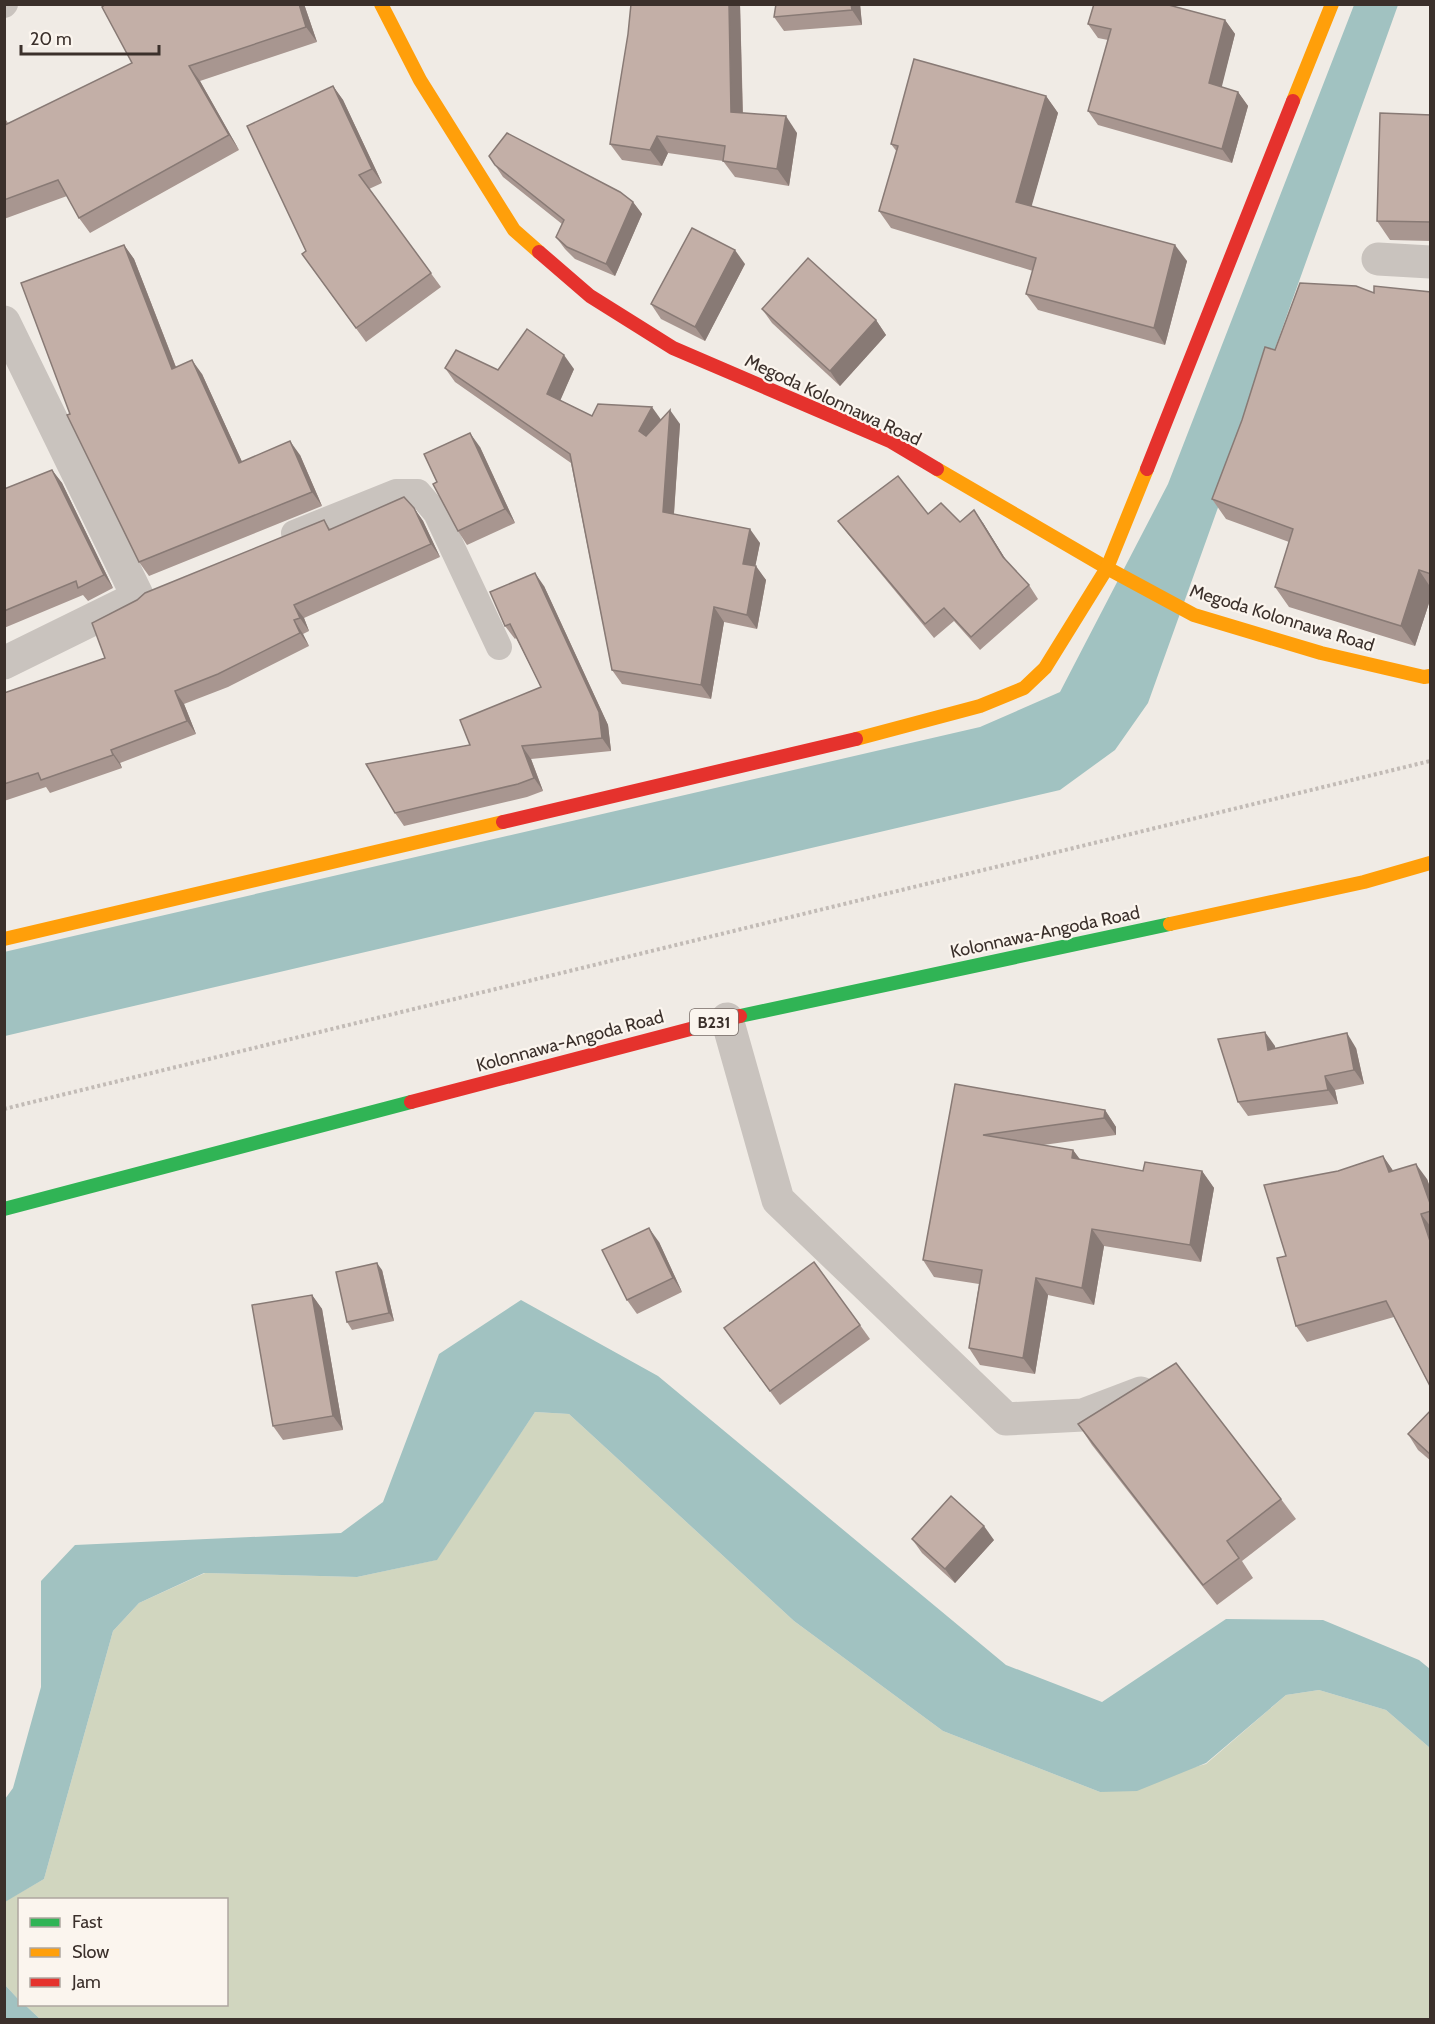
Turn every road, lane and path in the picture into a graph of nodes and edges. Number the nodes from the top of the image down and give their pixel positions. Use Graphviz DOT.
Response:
graph roads {
  1 [pos="381,4"];
  2 [pos="1332,4"];
  3 [pos="1378,259"];
  4 [pos="1431,262"];
  5 [pos="4,322"];
  6 [pos="267,544"];
  7 [pos="1107,568"];
  8 [pos="499,647"];
  9 [pos="4,663"];
  10 [pos="1431,676"];
  11 [pos="1431,761"];
  12 [pos="1431,863"];
  13 [pos="4,939"];
  14 [pos="727,1019"];
  15 [pos="4,1109"];
  16 [pos="4,1209"];
  17 [pos="1142,1393"];
  1 -- 7 [label="street, Megoda Kolonnawa Road"];
  2 -- 7 [label="street"];
  3 -- 4 [label="street"];
  5 -- 9 [label="street"];
  6 -- 8 [label="lane"];
  7 -- 10 [label="street, Megoda Kolonnawa Road"];
  7 -- 13 [label="street"];
  11 -- 15 [label="path"];
  12 -- 14 [label="street, Kolonnawa-Angoda Road / B231"];
  14 -- 16 [label="street, Kolonnawa-Angoda Road / B231"];
  14 -- 17 [label="street"];
}
